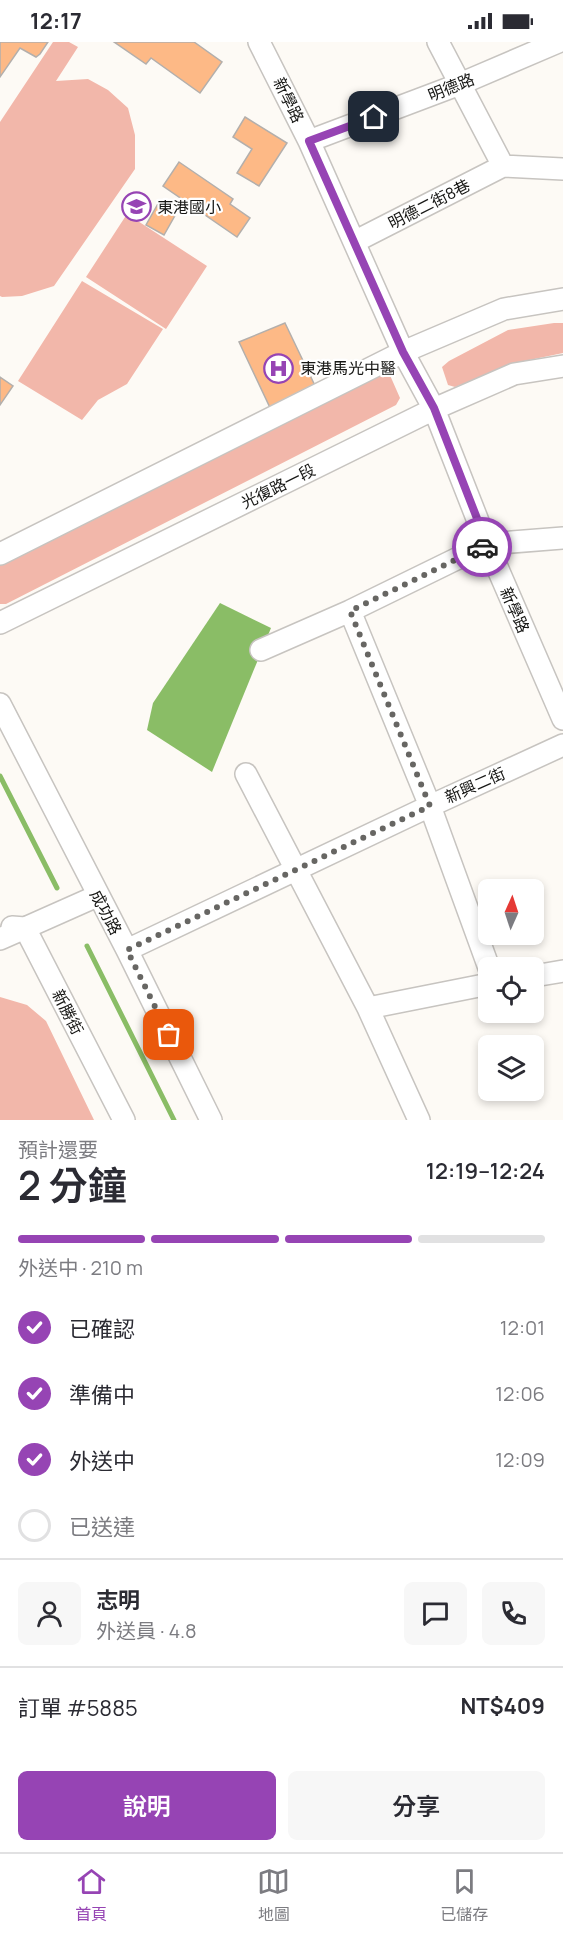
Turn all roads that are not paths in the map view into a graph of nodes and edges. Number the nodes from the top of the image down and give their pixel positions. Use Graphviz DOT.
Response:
graph roads {
  1 [pos="259,42"];
  2 [pos="438,42"];
  3 [pos="558,42"];
  4 [pos="460,84"];
  5 [pos="309,141"];
  6 [pos="503,166"];
  7 [pos="563,170"];
  8 [pos="354,242"];
  9 [pos="563,299"];
  10 [pos="403,352"];
  11 [pos="563,366"];
  12 [pos="434,408"];
  13 [pos="563,538"];
  14 [pos="487,544"];
  15 [pos="0,554"];
  16 [pos="350,611"];
  17 [pos="0,623"];
  18 [pos="261,650"];
  19 [pos="0,704"];
  20 [pos="563,719"];
  21 [pos="563,745"];
  22 [pos="246,774"];
  23 [pos="430,806"];
  24 [pos="296,869"];
  25 [pos="97,896"];
  26 [pos="0,925"];
  27 [pos="25,928"];
  28 [pos="0,939"];
  29 [pos="127,950"];
  30 [pos="485,957"];
  31 [pos="563,971"];
  32 [pos="544,974"];
  33 [pos="478,986"];
  34 [pos="368,1008"];
  35 [pos="124,1120"];
  36 [pos="211,1120"];
  37 [pos="419,1120"];
  1 -- 5 [label="street, 新學路"];
  2 -- 4 [label="street"];
  3 -- 4 [label="street, 明德路"];
  4 -- 5 [label="street, 明德路"];
  4 -- 6 [label="street"];
  5 -- 8 [label="street, 新學路"];
  6 -- 7 [label="street"];
  6 -- 8 [label="street, 明德二街8巷"];
  8 -- 10 [label="street, 新學路"];
  9 -- 10 [label="street"];
  10 -- 12 [label="street, 新學路"];
  10 -- 15 [label="street"];
  11 -- 12 [label="street, 光復路一段"];
  12 -- 14 [label="street, 新學路"];
  12 -- 17 [label="street, 光復路一段"];
  13 -- 14 [label="street"];
  14 -- 16 [label="street"];
  14 -- 20 [label="street, 新學路"];
  16 -- 18 [label="street"];
  16 -- 23 [label="street"];
  19 -- 25 [label="street, 成功路"];
  21 -- 23 [label="street, 新興二街"];
  22 -- 24 [label="street"];
  23 -- 24 [label="street, 新興二街"];
  23 -- 30 [label="street"];
  24 -- 29 [label="street, 新興二街"];
  24 -- 34 [label="street"];
  25 -- 27 [label="street"];
  25 -- 29 [label="street, 成功路"];
  26 -- 27 [label="street"];
  27 -- 28 [label="street"];
  27 -- 35 [label="street, 新勝街"];
  29 -- 36 [label="street, 成功路"];
  31 -- 32 [label="street"];
  33 -- 34 [label="street"];
  34 -- 37 [label="street"];
}
